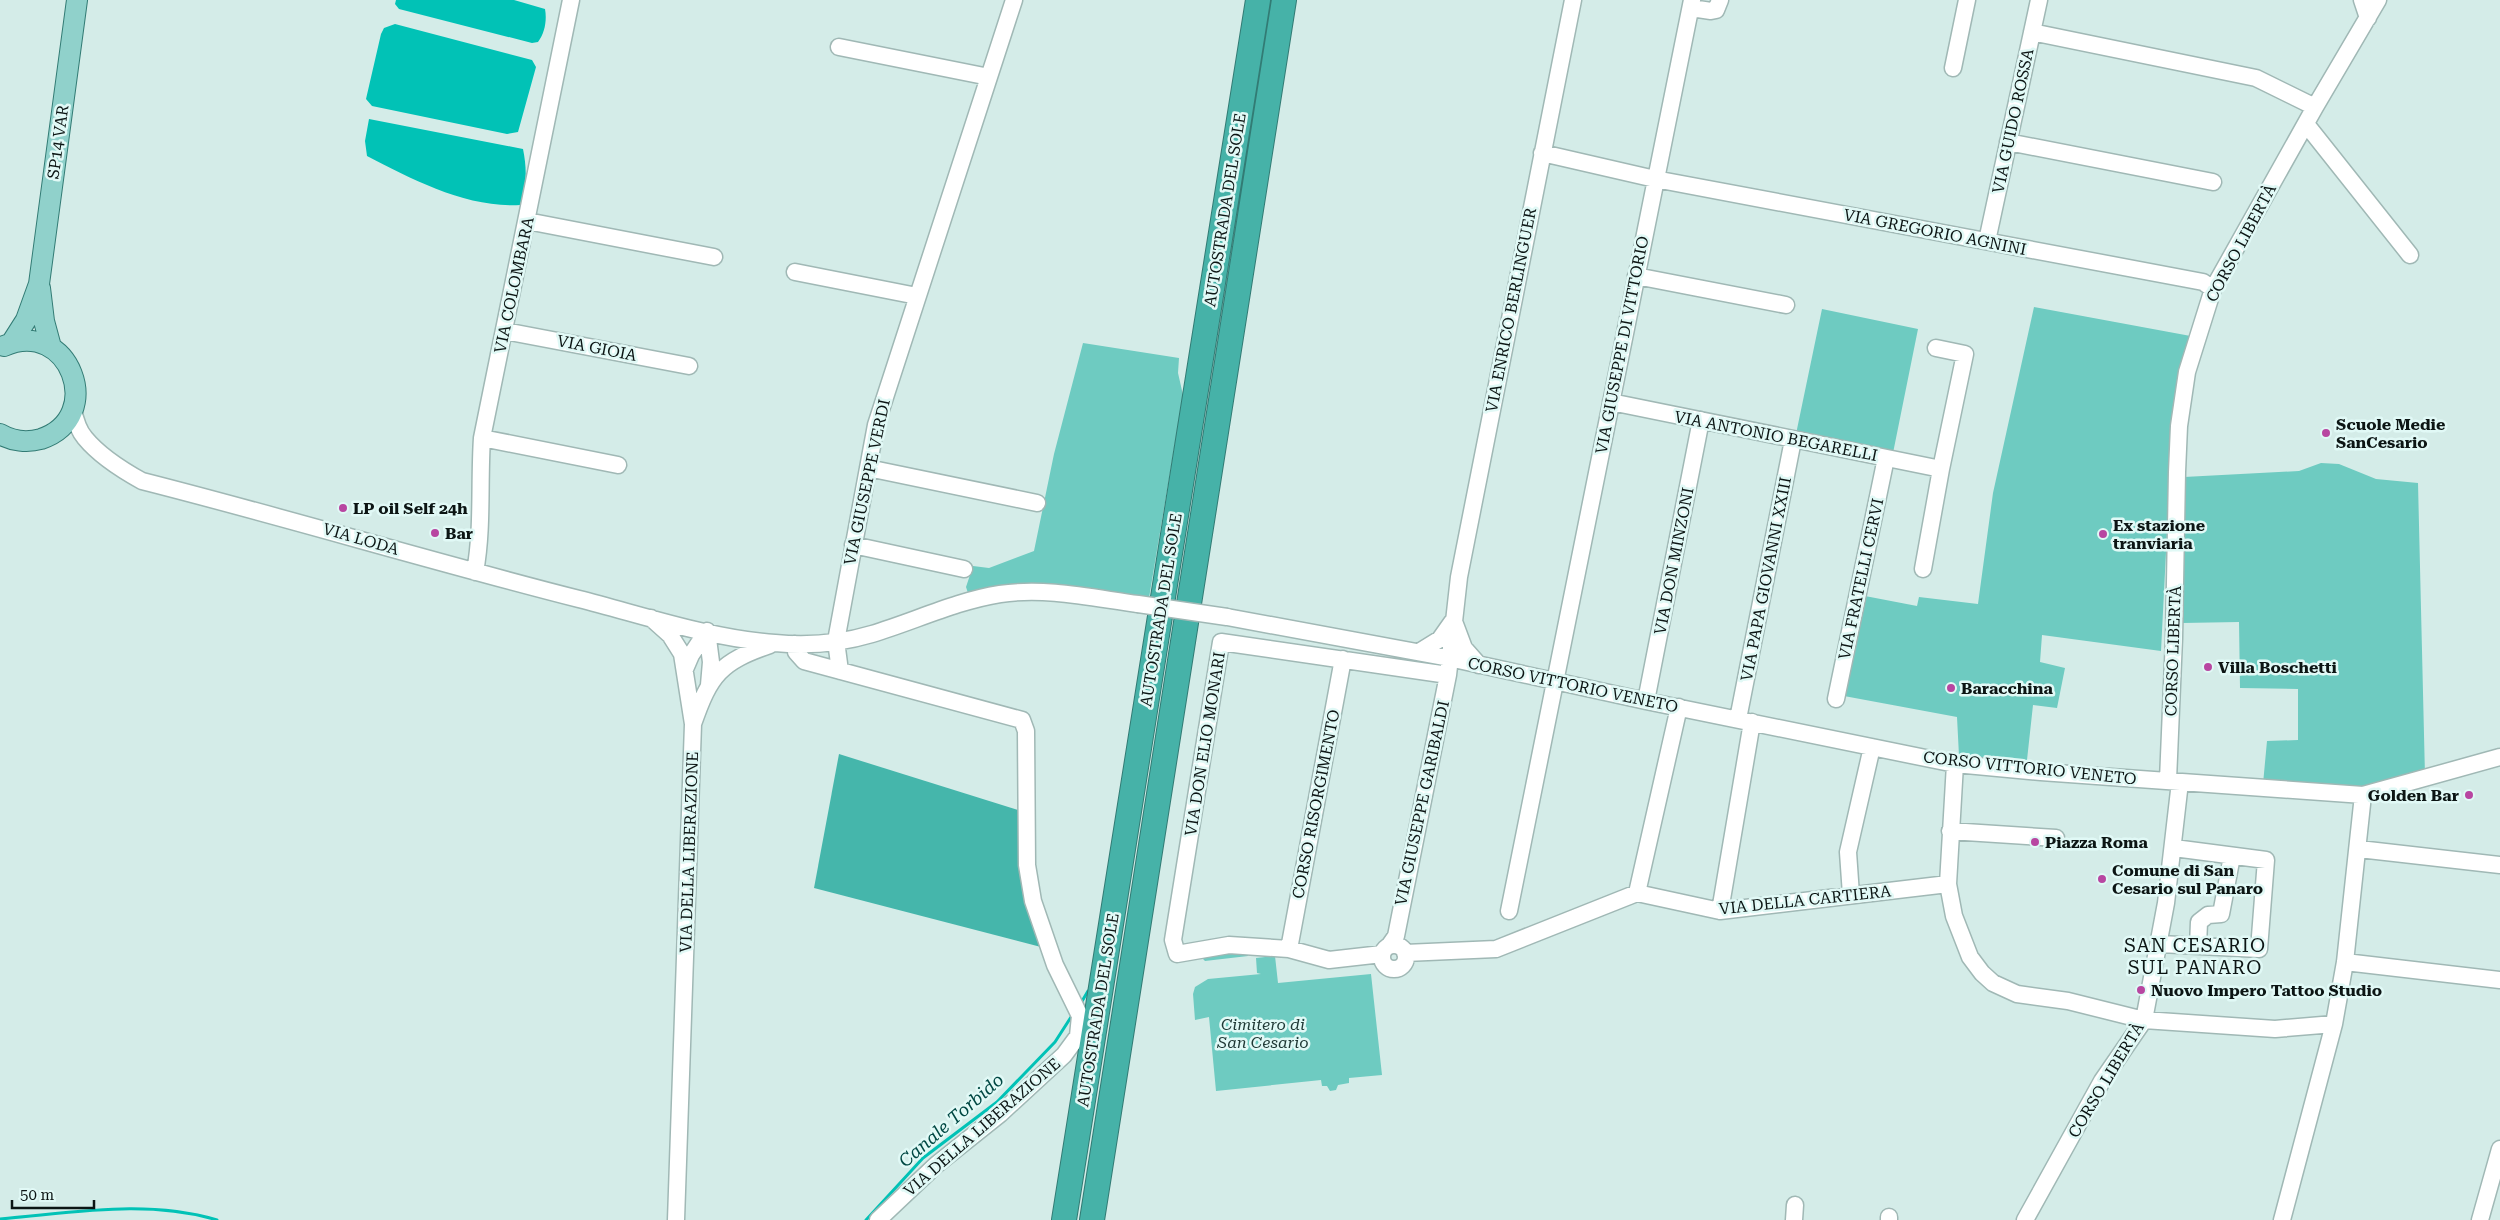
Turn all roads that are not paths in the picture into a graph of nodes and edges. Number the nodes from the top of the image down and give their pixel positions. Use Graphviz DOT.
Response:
graph roads {
  1 [pos="77,0"];
  2 [pos="571,0"];
  3 [pos="1014,0"];
  4 [pos="1258,0"];
  5 [pos="1284,0"];
  6 [pos="1573,0"];
  7 [pos="1720,0"];
  8 [pos="1967,0"];
  9 [pos="2039,0"];
  10 [pos="2362,0"];
  11 [pos="2378,0"];
  12 [pos="1691,4"];
  13 [pos="2368,18"];
  14 [pos="2032,32"];
  15 [pos="839,47"];
  16 [pos="1952,68"];
  17 [pos="989,77"];
  18 [pos="2315,108"];
  19 [pos="2306,124"];
  20 [pos="2008,142"];
  21 [pos="1542,153"];
  22 [pos="1655,179"];
  23 [pos="2213,182"];
  24 [pos="527,221"];
  25 [pos="1987,241"];
  26 [pos="2410,254"];
  27 [pos="714,257"];
  28 [pos="795,272"];
  29 [pos="1636,276"];
  30 [pos="39,284"];
  31 [pos="2213,289"];
  32 [pos="917,296"];
  33 [pos="1786,305"];
  34 [pos="505,331"];
  35 [pos="3,346"];
  36 [pos="51,347"];
  37 [pos="1936,348"];
  38 [pos="689,366"];
  39 [pos="1611,402"];
  40 [pos="73,409"];
  41 [pos="1701,420"];
  42 [pos="54,433"];
  43 [pos="0,434"];
  44 [pos="85,438"];
  45 [pos="482,438"];
  46 [pos="1793,440"];
  47 [pos="1886,458"];
  48 [pos="618,465"];
  49 [pos="868,468"];
  50 [pos="1941,469"];
  51 [pos="1036,503"];
  52 [pos="852,545"];
  53 [pos="964,569"];
  54 [pos="1923,569"];
  55 [pos="474,572"];
  56 [pos="650,617"];
  57 [pos="1453,620"];
  58 [pos="707,631"];
  59 [pos="836,641"];
  60 [pos="774,643"];
  61 [pos="795,644"];
  62 [pos="1419,652"];
  63 [pos="1449,658"];
  64 [pos="1343,659"];
  65 [pos="1479,665"];
  66 [pos="685,669"];
  67 [pos="840,670"];
  68 [pos="1448,675"];
  69 [pos="1556,682"];
  70 [pos="709,685"];
  71 [pos="1836,699"];
  72 [pos="1646,701"];
  73 [pos="1678,708"];
  74 [pos="1745,720"];
  75 [pos="693,724"];
  76 [pos="1872,747"];
  77 [pos="2500,757"];
  78 [pos="1955,764"];
  79 [pos="2174,781"];
  80 [pos="2363,795"];
  81 [pos="1950,831"];
  82 [pos="2056,838"];
  83 [pos="2174,848"];
  84 [pos="2358,849"];
  85 [pos="2232,856"];
  86 [pos="2500,865"];
  87 [pos="1948,884"];
  88 [pos="1637,893"];
  89 [pos="1851,895"];
  90 [pos="1508,910"];
  91 [pos="1720,911"];
  92 [pos="2160,944"];
  93 [pos="2198,946"];
  94 [pos="1289,949"];
  95 [pos="1386,950"];
  96 [pos="2345,962"];
  97 [pos="2500,980"];
  98 [pos="2144,1020"];
  99 [pos="2334,1024"];
  100 [pos="2500,1148"];
  101 [pos="2027,1219"];
  102 [pos="676,1220"];
  103 [pos="878,1220"];
  104 [pos="1064,1220"];
  105 [pos="1092,1220"];
  106 [pos="2282,1220"];
  107 [pos="2480,1220"];
  1 -- 30 [label="main road, SP14 VAR"];
  2 -- 24 [label="street, VIA COLOMBARA"];
  3 -- 17 [label="street, VIA GIUSEPPE VERDI"];
  4 -- 104 [label="highway, AUTOSTRADA DEL SOLE"];
  5 -- 105 [label="highway, AUTOSTRADA DEL SOLE"];
  6 -- 21 [label="street, VIA ENRICO BERLINGUER"];
  7 -- 12 [label="street, VIA GIUSEPPE DI VITTORIO"];
  8 -- 16 [label="street"];
  9 -- 14 [label="street, VIA GUIDO ROSSA"];
  10 -- 13 [label="street"];
  11 -- 13 [label="street, CORSO LIBERTÀ"];
  12 -- 22 [label="street, VIA GIUSEPPE DI VITTORIO"];
  13 -- 18 [label="street, CORSO LIBERTÀ"];
  14 -- 18 [label="street"];
  14 -- 20 [label="street, VIA GUIDO ROSSA"];
  15 -- 17 [label="street"];
  17 -- 32 [label="street, VIA GIUSEPPE VERDI"];
  18 -- 19 [label="street, CORSO LIBERTÀ"];
  19 -- 26 [label="street"];
  19 -- 31 [label="street, CORSO LIBERTÀ"];
  20 -- 23 [label="street"];
  20 -- 25 [label="street, VIA GUIDO ROSSA"];
  21 -- 22 [label="street, VIA GREGORIO AGNINI"];
  21 -- 57 [label="street, VIA ENRICO BERLINGUER"];
  22 -- 25 [label="street, VIA GREGORIO AGNINI"];
  22 -- 29 [label="street, VIA GIUSEPPE DI VITTORIO"];
  24 -- 27 [label="street"];
  24 -- 34 [label="street, VIA COLOMBARA"];
  25 -- 31 [label="street, VIA GREGORIO AGNINI"];
  28 -- 32 [label="street"];
  29 -- 33 [label="street"];
  29 -- 39 [label="street, VIA GIUSEPPE DI VITTORIO"];
  30 -- 35 [label="main road"];
  30 -- 36 [label="main road"];
  31 -- 79 [label="street, CORSO LIBERTÀ"];
  32 -- 49 [label="street, VIA GIUSEPPE VERDI"];
  34 -- 38 [label="street, VIA GIOIA"];
  34 -- 45 [label="street, VIA COLOMBARA"];
  35 -- 36 [label="main road"];
  36 -- 40 [label="main road"];
  37 -- 50 [label="street"];
  39 -- 41 [label="street, VIA ANTONIO BEGARELLI"];
  39 -- 69 [label="street, VIA GIUSEPPE DI VITTORIO"];
  40 -- 42 [label="main road"];
  40 -- 44 [label="street, VIA LODA"];
  41 -- 46 [label="street, VIA ANTONIO BEGARELLI"];
  41 -- 72 [label="street, VIA DON MINZONI"];
  42 -- 43 [label="main road"];
  42 -- 44 [label="street"];
  44 -- 55 [label="street, VIA LODA"];
  45 -- 48 [label="street"];
  45 -- 55 [label="street, VIA COLOMBARA"];
  46 -- 47 [label="street, VIA ANTONIO BEGARELLI"];
  46 -- 74 [label="street, VIA PAPA GIOVANNI XXIII"];
  47 -- 50 [label="street, VIA ANTONIO BEGARELLI"];
  47 -- 71 [label="street, VIA FRATELLI CERVI"];
  49 -- 51 [label="street"];
  49 -- 52 [label="street, VIA GIUSEPPE VERDI"];
  50 -- 54 [label="street"];
  52 -- 53 [label="street"];
  52 -- 59 [label="street, VIA GIUSEPPE VERDI"];
  55 -- 56 [label="street, VIA LODA"];
  56 -- 58 [label="street, CORSO VITTORIO VENETO"];
  56 -- 66 [label="street, VIA DELLA LIBERAZIONE"];
  57 -- 62 [label="street, VIA ENRICO BERLINGUER"];
  57 -- 63 [label="street, VIA ENRICO BERLINGUER"];
  57 -- 65 [label="street, VIA ENRICO BERLINGUER"];
  58 -- 60 [label="street, CORSO VITTORIO VENETO"];
  58 -- 66 [label="street"];
  58 -- 70 [label="street, VIA DELLA LIBERAZIONE"];
  59 -- 61 [label="street, CORSO VITTORIO VENETO"];
  59 -- 62 [label="street, CORSO VITTORIO VENETO, bridge"];
  59 -- 67 [label="street"];
  60 -- 61 [label="street, CORSO VITTORIO VENETO"];
  60 -- 70 [label="street, VIA DELLA LIBERAZIONE"];
  61 -- 67 [label="street, VIA DELLA LIBERAZIONE"];
  62 -- 63 [label="street, CORSO VITTORIO VENETO"];
  63 -- 65 [label="street, CORSO VITTORIO VENETO"];
  63 -- 68 [label="street, VIA GIUSEPPE GARIBALDI"];
  64 -- 68 [label="street, VIA DON ELIO MONARI"];
  64 -- 94 [label="street, CORSO RISORGIMENTO"];
  64 -- 94 [label="street, VIA DON ELIO MONARI"];
  65 -- 69 [label="street, CORSO VITTORIO VENETO"];
  66 -- 75 [label="street, VIA DELLA LIBERAZIONE"];
  67 -- 103 [label="street, VIA DELLA LIBERAZIONE"];
  68 -- 95 [label="street, VIA GIUSEPPE GARIBALDI"];
  69 -- 72 [label="street, CORSO VITTORIO VENETO"];
  69 -- 90 [label="street, VIA GIUSEPPE DI VITTORIO"];
  70 -- 75 [label="street, VIA DELLA LIBERAZIONE"];
  72 -- 73 [label="street, CORSO VITTORIO VENETO"];
  73 -- 74 [label="street, CORSO VITTORIO VENETO"];
  73 -- 88 [label="street"];
  74 -- 76 [label="street, CORSO VITTORIO VENETO"];
  74 -- 91 [label="street, VIA PAPA GIOVANNI XXIII"];
  75 -- 102 [label="street, VIA DELLA LIBERAZIONE"];
  76 -- 78 [label="street, CORSO VITTORIO VENETO"];
  76 -- 89 [label="street"];
  77 -- 80 [label="street, CORSO VITTORIO VENETO"];
  78 -- 79 [label="street, CORSO VITTORIO VENETO"];
  78 -- 81 [label="street"];
  79 -- 80 [label="street, CORSO VITTORIO VENETO"];
  79 -- 83 [label="street, CORSO LIBERTÀ"];
  80 -- 84 [label="street"];
  81 -- 82 [label="street"];
  81 -- 87 [label="street"];
  83 -- 85 [label="street"];
  83 -- 92 [label="street, CORSO LIBERTÀ"];
  84 -- 86 [label="street"];
  84 -- 96 [label="street"];
  85 -- 93 [label="street"];
  85 -- 93 [label="street"];
  87 -- 91 [label="street, VIA DELLA CARTIERA"];
  87 -- 98 [label="street"];
  88 -- 91 [label="street, VIA DELLA CARTIERA"];
  88 -- 95 [label="street"];
  92 -- 93 [label="street"];
  92 -- 98 [label="street, CORSO LIBERTÀ"];
  94 -- 95 [label="street"];
  96 -- 97 [label="street"];
  96 -- 99 [label="street"];
  98 -- 99 [label="street"];
  98 -- 101 [label="street, CORSO LIBERTÀ"];
  99 -- 106 [label="street"];
  100 -- 107 [label="street"];
}
